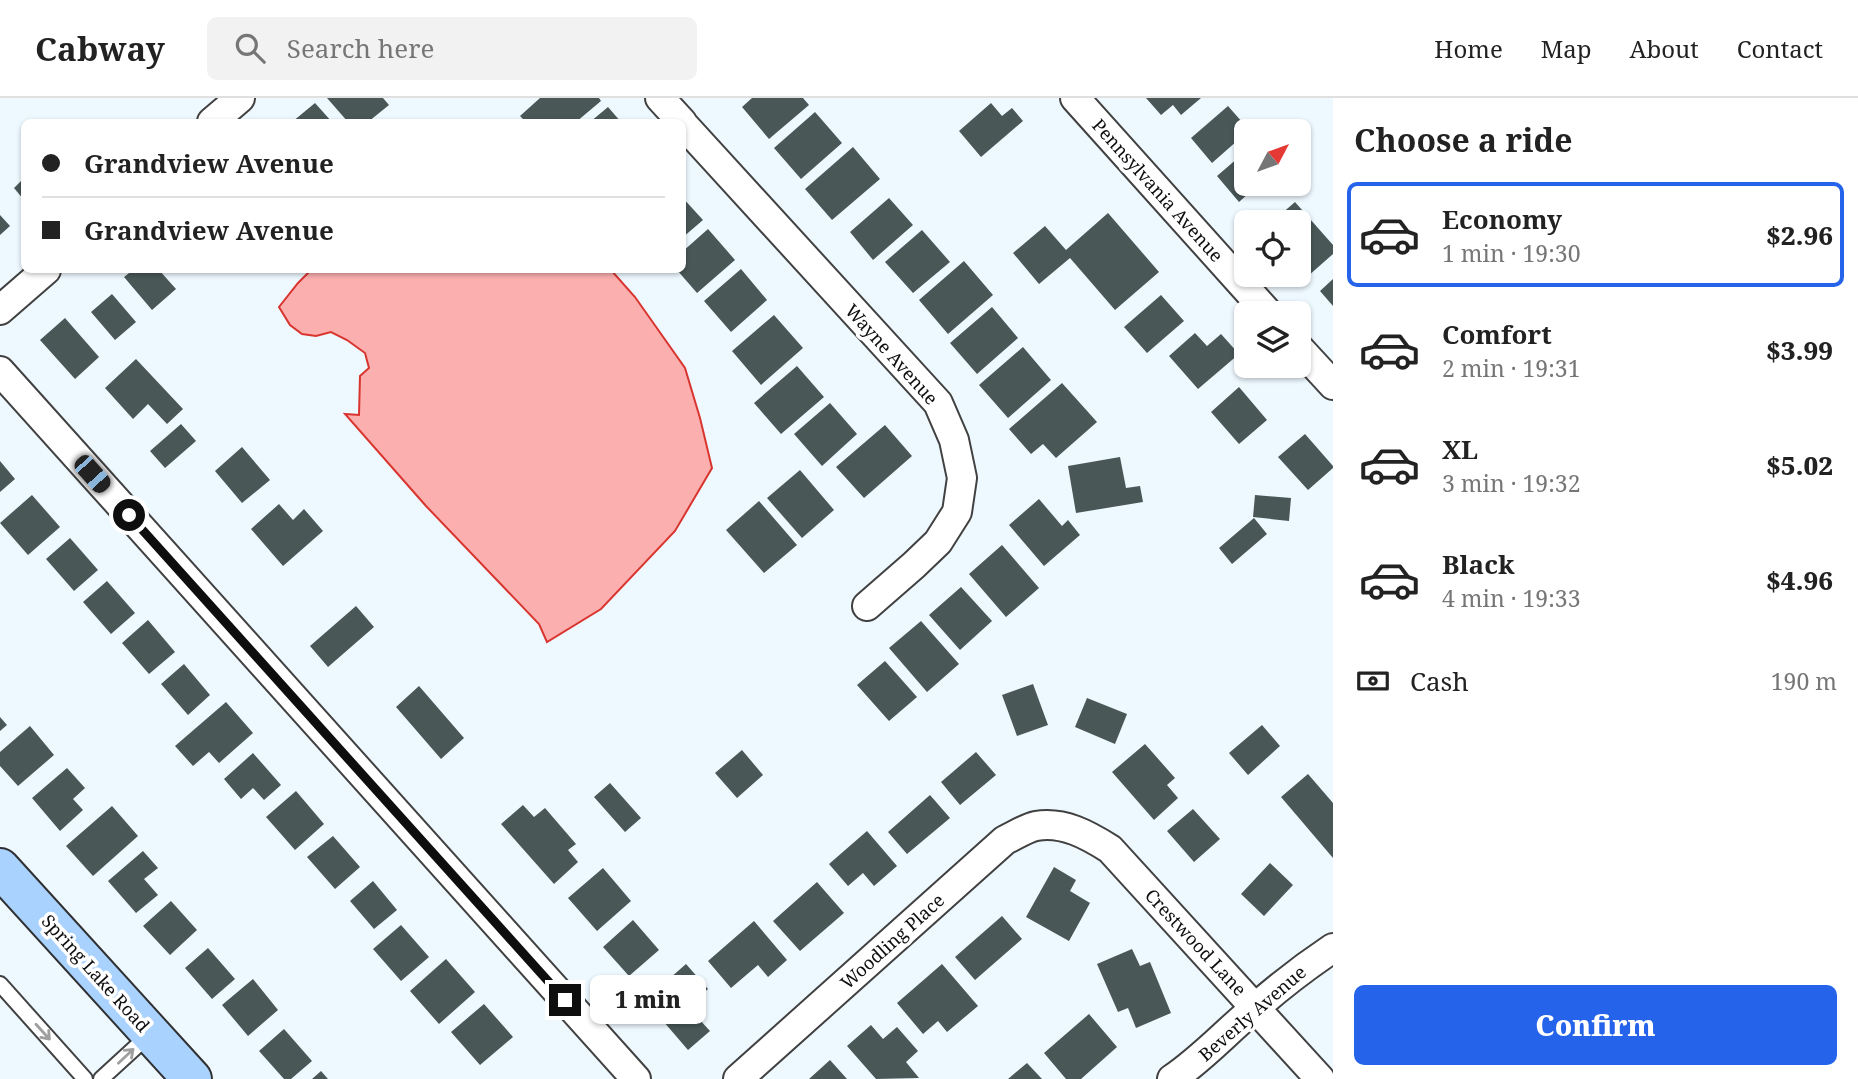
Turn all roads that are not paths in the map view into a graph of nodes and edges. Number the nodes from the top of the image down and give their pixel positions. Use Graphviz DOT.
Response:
graph roads {
  1 [pos="240,98"];
  2 [pos="660,98"];
  3 [pos="1075,98"];
  4 [pos="216,119"];
  5 [pos="678,119"];
  6 [pos="686,127"];
  7 [pos="43,273"];
  8 [pos="1257,301"];
  9 [pos="0,310"];
  10 [pos="1311,361"];
  11 [pos="0,371"];
  12 [pos="1333,385"];
  13 [pos="867,606"];
  14 [pos="1058,825"];
  15 [pos="0,868"];
  16 [pos="1333,948"];
  17 [pos="0,985"];
  18 [pos="1255,1007"];
  19 [pos="151,1033"];
  20 [pos="85,1079"];
  21 [pos="101,1079"];
  22 [pos="192,1079"];
  23 [pos="636,1079"];
  24 [pos="738,1079"];
  25 [pos="1172,1079"];
  26 [pos="1320,1079"];
  1 -- 4 [label="street"];
  2 -- 5 [label="street, Wayne Avenue"];
  3 -- 8 [label="street, Pennsylvania Avenue"];
  6 -- 13 [label="street, Wayne Avenue"];
  7 -- 9 [label="street"];
  10 -- 12 [label="street"];
  11 -- 23 [label="street"];
  14 -- 18 [label="street, Crestwood Lane"];
  14 -- 24 [label="street, Woodling Place"];
  15 -- 19 [label="street, Spring Lake Road"];
  16 -- 18 [label="street, Beverly Avenue"];
  17 -- 20 [label="lane, one-way"];
  18 -- 25 [label="street, Beverly Avenue"];
  18 -- 26 [label="street, Crestwood Lane"];
  21 -- 19 [label="lane, one-way"];
  19 -- 22 [label="street, Spring Lake Road"];
}
